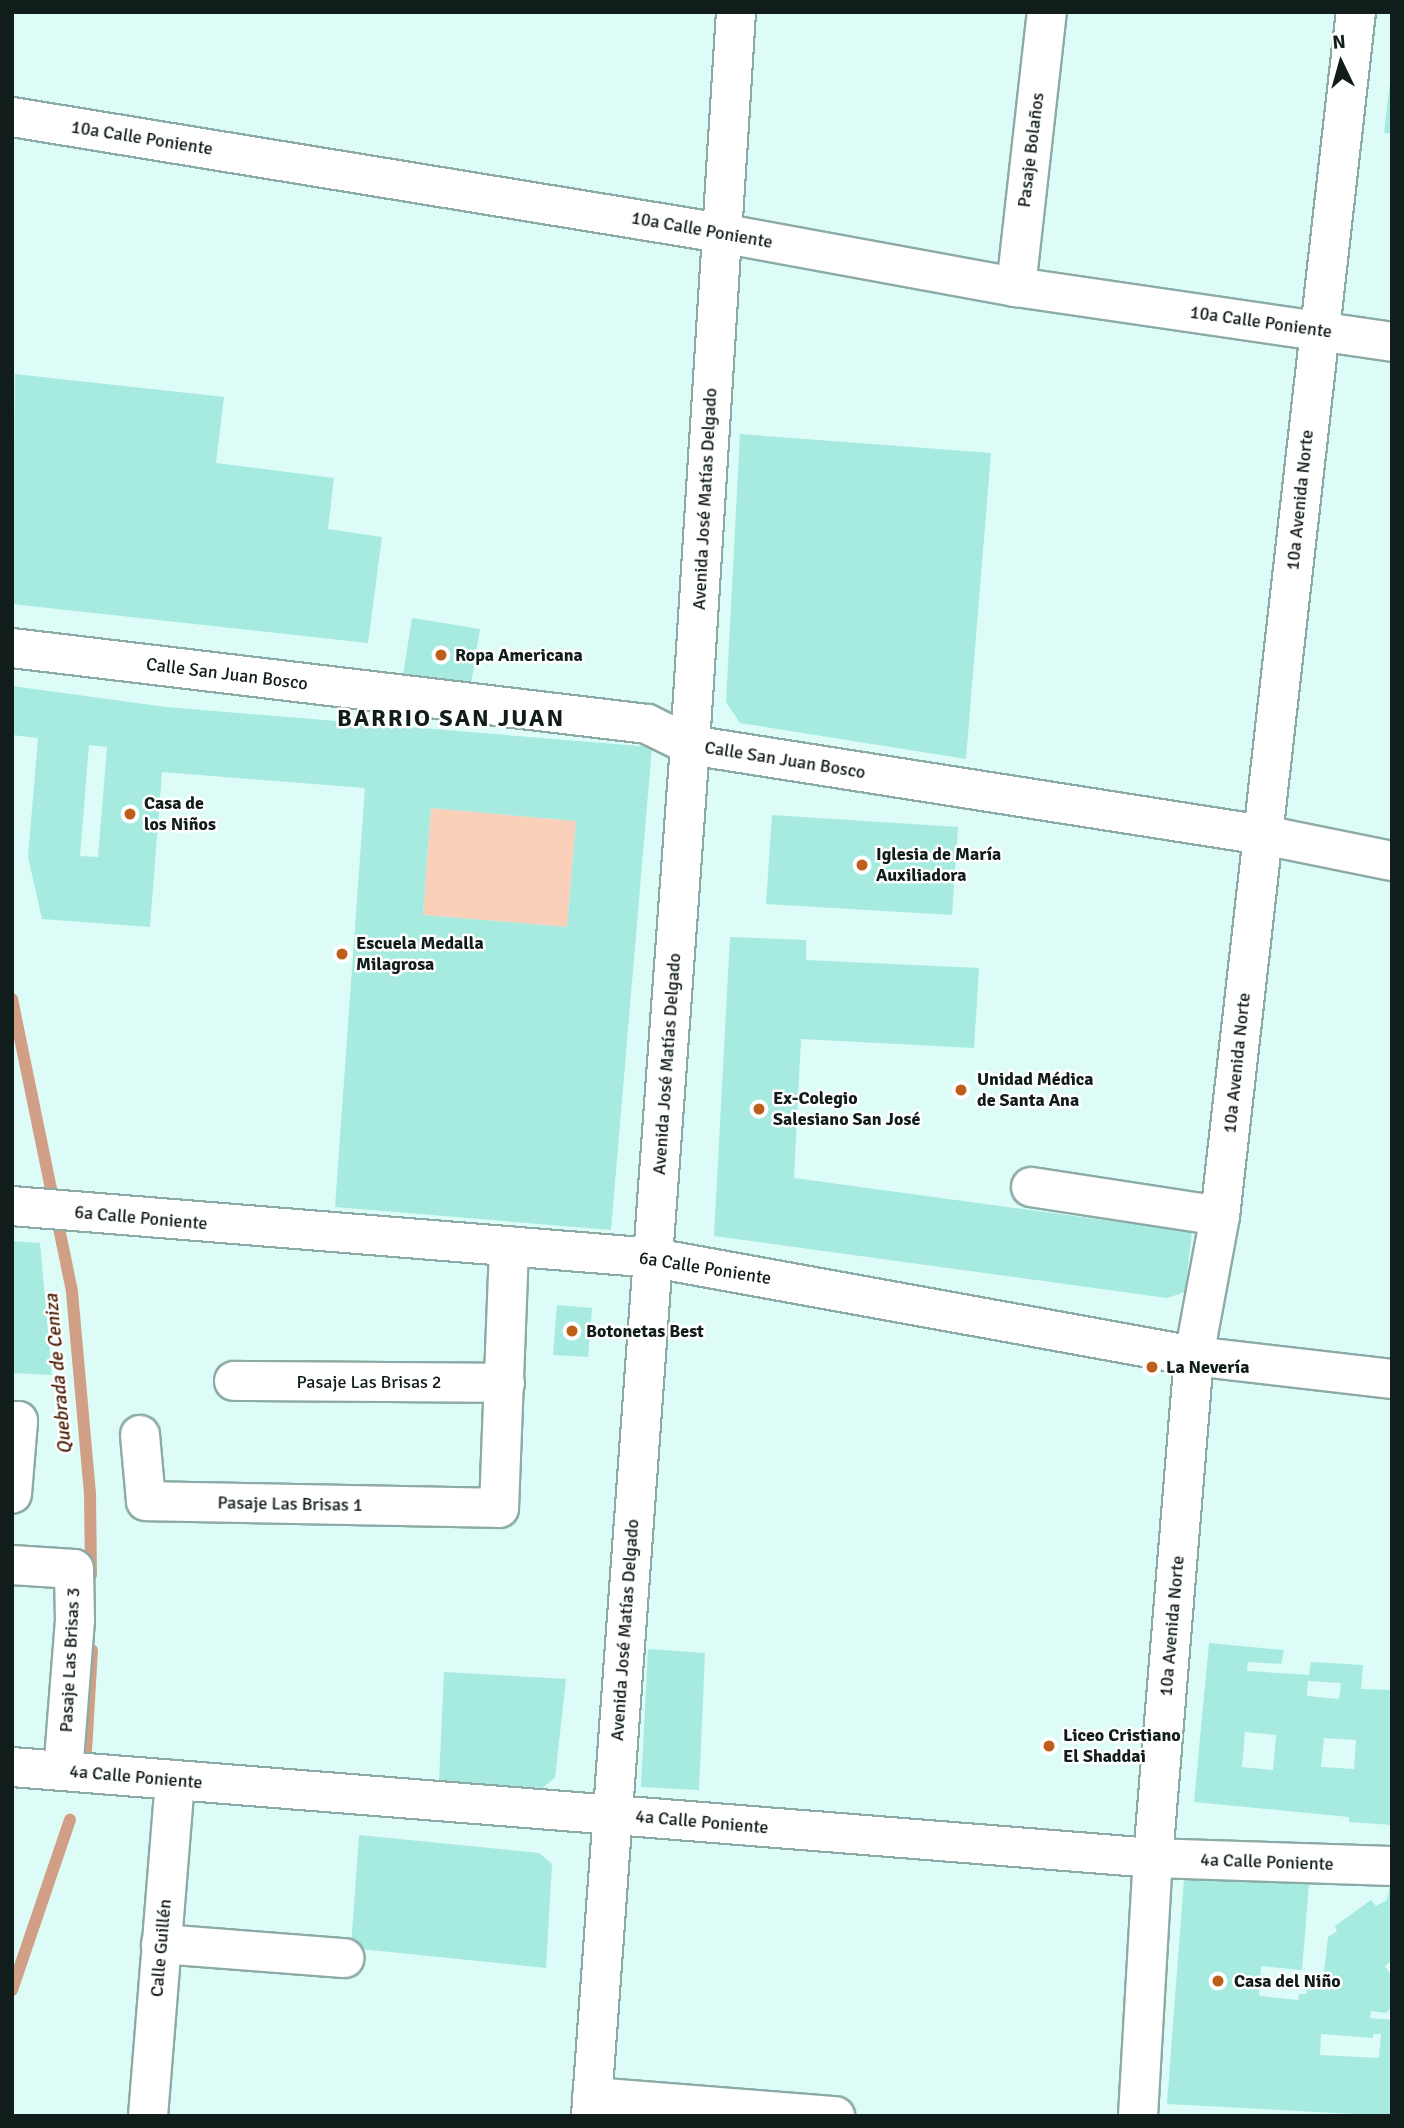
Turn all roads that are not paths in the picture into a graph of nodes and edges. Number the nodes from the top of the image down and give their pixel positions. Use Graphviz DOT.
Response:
graph roads {
  1 [pos="736,12"];
  2 [pos="1047,12"];
  3 [pos="1356,12"];
  4 [pos="12,117"];
  5 [pos="721,233"];
  6 [pos="1016,287"];
  7 [pos="1319,330"];
  8 [pos="1392,342"];
  9 [pos="12,648"];
  10 [pos="690,745"];
  11 [pos="1263,835"];
  12 [pos="1392,861"];
  13 [pos="1031,1187"];
  14 [pos="22,1207"];
  15 [pos="1220,1216"];
  16 [pos="509,1246"];
  17 [pos="654,1258"];
  18 [pos="1194,1356"];
  19 [pos="1392,1379"];
  20 [pos="233,1381"];
  21 [pos="505,1383"];
  22 [pos="12,1421"];
  23 [pos="140,1435"];
  24 [pos="12,1494"];
  25 [pos="12,1565"];
  26 [pos="12,1767"];
  27 [pos="63,1771"];
  28 [pos="175,1780"];
  29 [pos="611,1815"];
  30 [pos="1153,1858"];
  31 [pos="1392,1866"];
  32 [pos="161,1944"];
  33 [pos="344,1958"];
  34 [pos="591,2106"];
  35 [pos="148,2116"];
  36 [pos="835,2116"];
  37 [pos="1138,2116"];
  1 -- 5 [label="street, Avenida José Matías Delgado"];
  2 -- 6 [label="street, Pasaje Bolaños"];
  3 -- 7 [label="street, 10a Avenida Norte"];
  4 -- 5 [label="street, 10a Calle Poniente"];
  5 -- 6 [label="street, 10a Calle Poniente"];
  5 -- 10 [label="street, Avenida José Matías Delgado"];
  6 -- 7 [label="street, 10a Calle Poniente"];
  7 -- 8 [label="street, 10a Calle Poniente"];
  7 -- 11 [label="street, 10a Avenida Norte"];
  9 -- 10 [label="street, Calle San Juan Bosco"];
  10 -- 11 [label="street, Calle San Juan Bosco"];
  10 -- 17 [label="street, Avenida José Matías Delgado"];
  11 -- 12 [label="street, Calle San Juan Bosco"];
  11 -- 15 [label="street, 10a Avenida Norte"];
  13 -- 15 [label="street"];
  14 -- 16 [label="street, 6a Calle Poniente"];
  15 -- 18 [label="street, 10a Avenida Norte"];
  16 -- 17 [label="street, 6a Calle Poniente"];
  16 -- 21 [label="street"];
  17 -- 18 [label="street, 6a Calle Poniente"];
  17 -- 29 [label="street, Avenida José Matías Delgado"];
  18 -- 19 [label="street, 6a Calle Poniente"];
  18 -- 30 [label="street, 10a Avenida Norte"];
  20 -- 21 [label="street, Pasaje Las Brisas 2"];
  21 -- 23 [label="street, Pasaje Las Brisas 1"];
  22 -- 24 [label="street"];
  25 -- 27 [label="street, Pasaje Las Brisas 3"];
  26 -- 27 [label="street, 4a Calle Poniente"];
  27 -- 28 [label="street, 4a Calle Poniente"];
  28 -- 29 [label="street, 4a Calle Poniente"];
  28 -- 32 [label="street, Calle Guillén"];
  29 -- 30 [label="street, 4a Calle Poniente"];
  29 -- 34 [label="street, Avenida José Matías Delgado"];
  30 -- 31 [label="street, 4a Calle Poniente"];
  30 -- 37 [label="street, 10a Avenida Norte"];
  32 -- 33 [label="street"];
  32 -- 35 [label="street, Calle Guillén"];
  34 -- 36 [label="street"];
}
